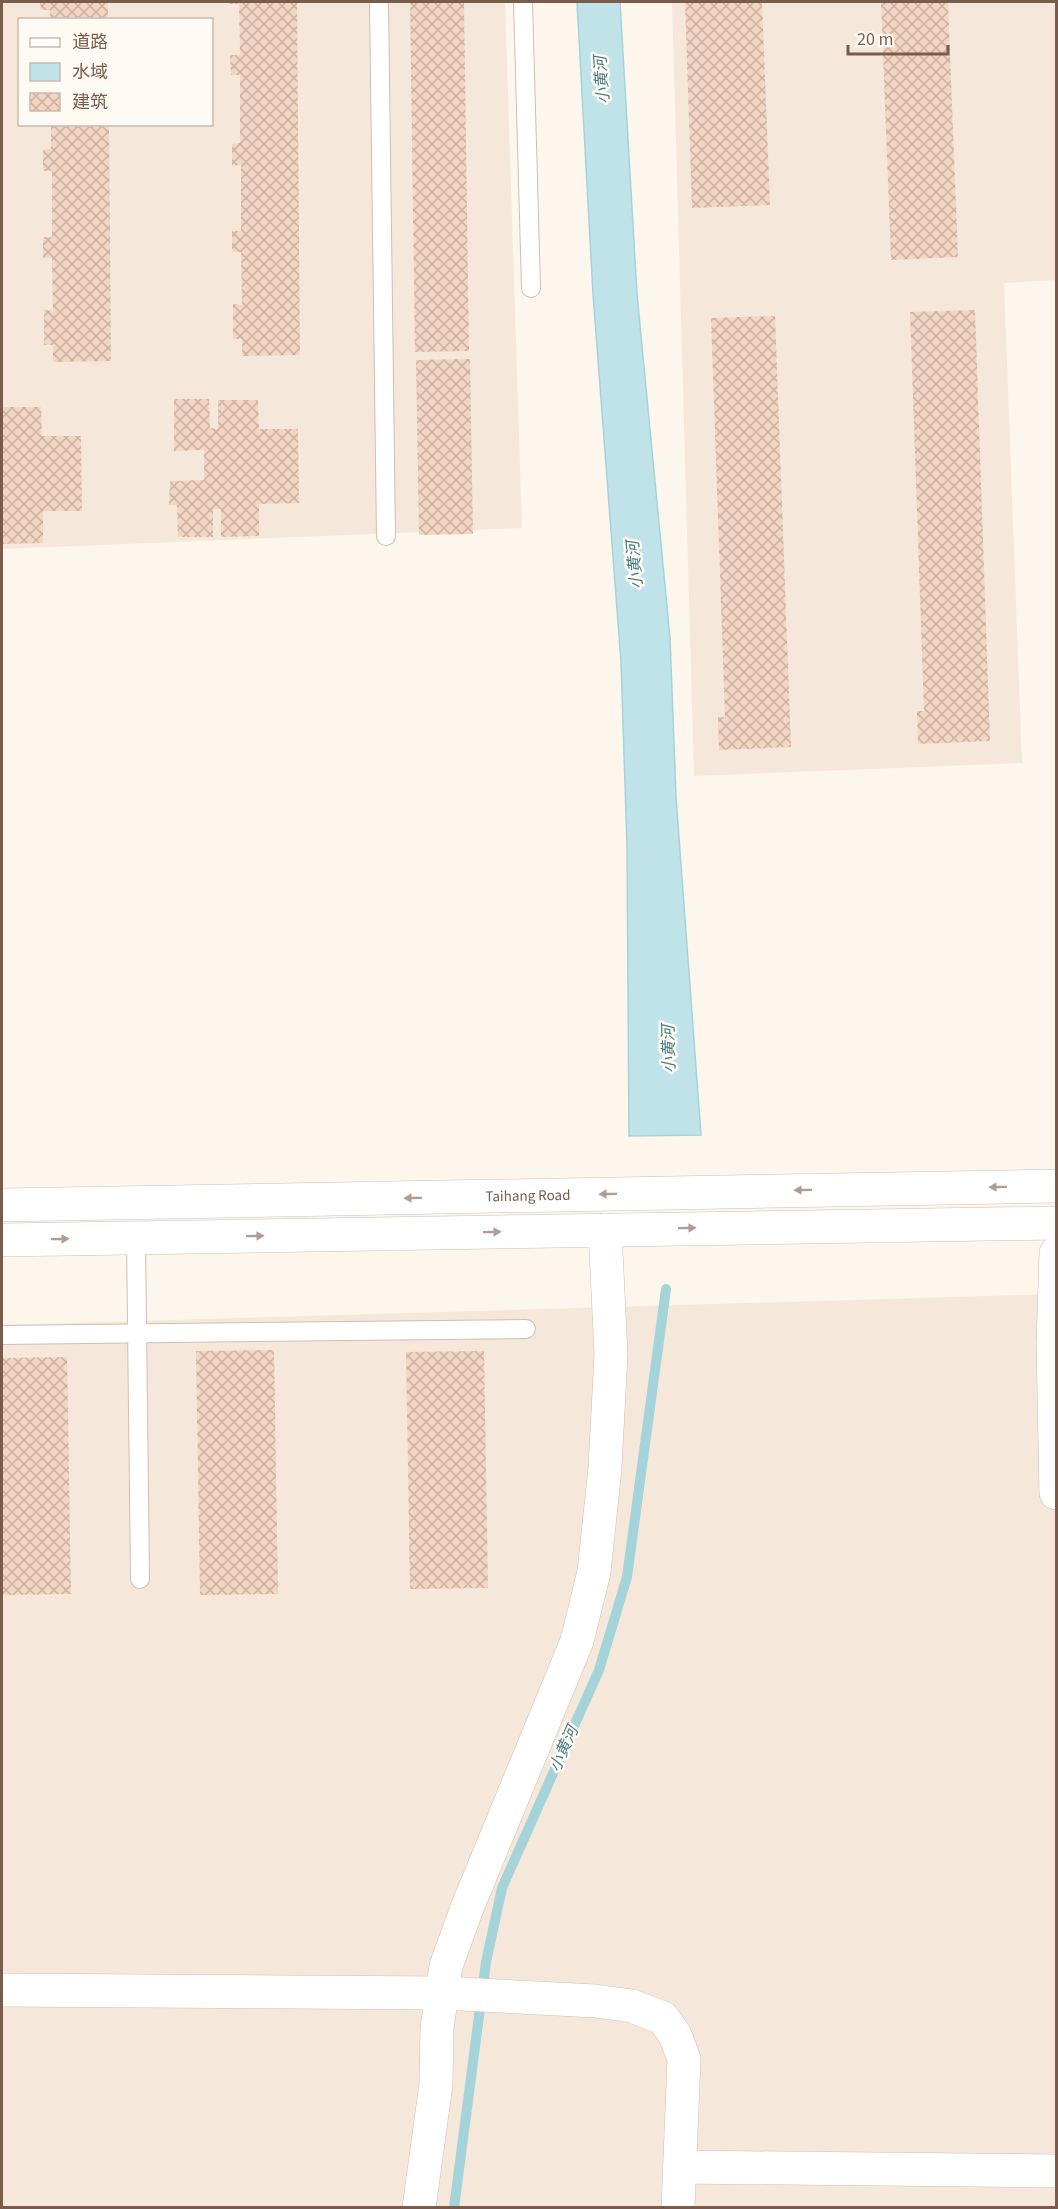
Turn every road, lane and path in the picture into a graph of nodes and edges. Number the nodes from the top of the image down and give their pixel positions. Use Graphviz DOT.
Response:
graph roads {
  1 [pos="379,2"];
  2 [pos="523,2"];
  3 [pos="531,288"];
  4 [pos="386,536"];
  5 [pos="1056,1186"];
  6 [pos="2,1205"];
  7 [pos="1056,1223"];
  8 [pos="605,1230"];
  9 [pos="136,1238"];
  10 [pos="2,1240"];
  11 [pos="1056,1253"];
  12 [pos="526,1329"];
  13 [pos="137,1334"];
  14 [pos="2,1335"];
  15 [pos="1056,1493"];
  16 [pos="140,1580"];
  17 [pos="2,1990"];
  18 [pos="442,1992"];
  19 [pos="680,2167"];
  20 [pos="1056,2171"];
  21 [pos="419,2208"];
  22 [pos="678,2208"];
  1 -- 4 [label="lane"];
  2 -- 3 [label="lane"];
  5 -- 6 [label="street, Taihang Road, one-way"];
  8 -- 7 [label="street, one-way"];
  9 -- 8 [label="street, one-way"];
  8 -- 18 [label="street"];
  10 -- 9 [label="street, one-way"];
  9 -- 13 [label="lane"];
  11 -- 15 [label="street"];
  12 -- 13 [label="lane"];
  13 -- 14 [label="lane"];
  13 -- 16 [label="lane"];
  17 -- 18 [label="street"];
  18 -- 19 [label="street"];
  18 -- 21 [label="street"];
  19 -- 20 [label="street"];
  19 -- 22 [label="street"];
}
